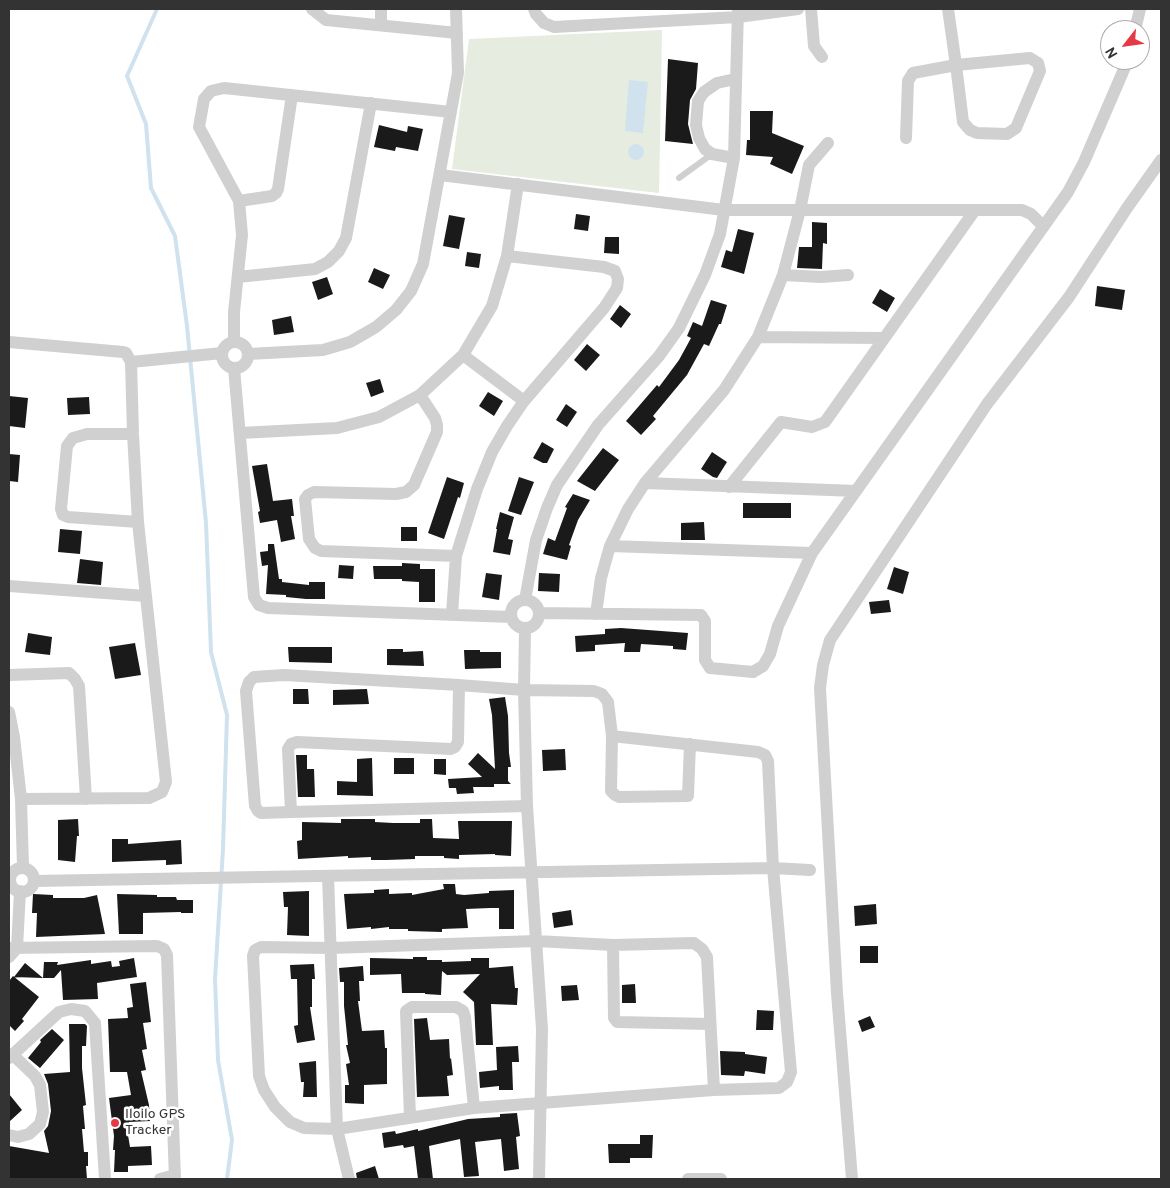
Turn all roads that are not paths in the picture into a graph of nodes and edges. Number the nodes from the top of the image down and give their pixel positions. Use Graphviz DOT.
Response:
graph roads {
  1 [pos="312,9"];
  2 [pos="381,9"];
  3 [pos="456,9"];
  4 [pos="534,9"];
  5 [pos="798,9"];
  6 [pos="810,9"];
  7 [pos="948,9"];
  8 [pos="738,13"];
  9 [pos="381,25"];
  10 [pos="457,33"];
  11 [pos="822,57"];
  12 [pos="956,66"];
  13 [pos="1124,70"];
  14 [pos="735,79"];
  15 [pos="292,95"];
  16 [pos="371,103"];
  17 [pos="451,112"];
  18 [pos="906,138"];
  19 [pos="828,143"];
  20 [pos="712,154"];
  21 [pos="734,158"];
  22 [pos="1161,160"];
  23 [pos="440,175"];
  24 [pos="680,178"];
  25 [pos="518,184"];
  26 [pos="239,201"];
  27 [pos="724,210"];
  28 [pos="800,210"];
  29 [pos="975,210"];
  30 [pos="1042,226"];
  31 [pos="507,256"];
  32 [pos="783,275"];
  33 [pos="848,275"];
  34 [pos="238,277"];
  35 [pos="758,337"];
  36 [pos="884,338"];
  37 [pos="9,342"];
  38 [pos="234,342"];
  39 [pos="222,353"];
  40 [pos="248,354"];
  41 [pos="463,355"];
  42 [pos="131,362"];
  43 [pos="234,368"];
  44 [pos="420,395"];
  45 [pos="524,401"];
  46 [pos="240,433"];
  47 [pos="133,434"];
  48 [pos="645,484"];
  49 [pos="730,487"];
  50 [pos="856,491"];
  51 [pos="138,522"];
  52 [pos="610,546"];
  53 [pos="812,553"];
  54 [pos="456,556"];
  55 [pos="9,586"];
  56 [pos="146,596"];
  57 [pos="525,600"];
  58 [pos="539,613"];
  59 [pos="452,614"];
  60 [pos="596,614"];
  61 [pos="510,617"];
  62 [pos="525,629"];
  63 [pos="9,675"];
  64 [pos="459,685"];
  65 [pos="524,690"];
  66 [pos="9,712"];
  67 [pos="612,736"];
  68 [pos="11,738"];
  69 [pos="690,744"];
  70 [pos="21,799"];
  71 [pos="86,799"];
  72 [pos="527,806"];
  73 [pos="291,812"];
  74 [pos="23,867"];
  75 [pos="773,868"];
  76 [pos="810,870"];
  77 [pos="531,873"];
  78 [pos="328,876"];
  79 [pos="9,880"];
  80 [pos="34,881"];
  81 [pos="20,891"];
  82 [pos="536,941"];
  83 [pos="613,945"];
  84 [pos="332,948"];
  85 [pos="11,951"];
  86 [pos="710,1024"];
  87 [pos="10,1056"];
  88 [pos="714,1090"];
  89 [pos="540,1102"];
  90 [pos="474,1108"];
  91 [pos="410,1117"];
  92 [pos="338,1129"];
  93 [pos="9,1135"];
  94 [pos="175,1177"];
  95 [pos="105,1179"];
  96 [pos="160,1179"];
  97 [pos="349,1179"];
  98 [pos="540,1179"];
  99 [pos="688,1179"];
  100 [pos="722,1179"];
  101 [pos="852,1179"];
  1 -- 9 [label="street"];
  2 -- 9 [label="street"];
  3 -- 10 [label="street"];
  4 -- 8 [label="street"];
  5 -- 8 [label="street"];
  6 -- 11 [label="street"];
  7 -- 12 [label="street"];
  8 -- 14 [label="street"];
  9 -- 10 [label="street"];
  10 -- 17 [label="street"];
  12 -- 12 [label="street"];
  12 -- 18 [label="street"];
  13 -- 30 [label="street"];
  14 -- 20 [label="street"];
  14 -- 21 [label="street"];
  15 -- 16 [label="street"];
  15 -- 26 [label="street"];
  15 -- 26 [label="street"];
  16 -- 17 [label="street"];
  16 -- 34 [label="street"];
  17 -- 23 [label="street"];
  19 -- 28 [label="street"];
  20 -- 21 [label="street"];
  20 -- 24 [label="lane"];
  21 -- 27 [label="street"];
  22 -- 101 [label="street"];
  23 -- 25 [label="street"];
  23 -- 40 [label="street"];
  25 -- 27 [label="street"];
  25 -- 31 [label="street"];
  26 -- 34 [label="street"];
  27 -- 28 [label="street"];
  27 -- 57 [label="street"];
  28 -- 29 [label="street"];
  28 -- 32 [label="street"];
  29 -- 30 [label="street"];
  29 -- 36 [label="street"];
  30 -- 50 [label="street"];
  31 -- 41 [label="street"];
  31 -- 45 [label="street"];
  32 -- 33 [label="street"];
  32 -- 35 [label="street"];
  34 -- 38 [label="street"];
  35 -- 36 [label="street"];
  35 -- 48 [label="street"];
  36 -- 49 [label="street"];
  37 -- 42 [label="street"];
  38 -- 39 [label="street"];
  38 -- 40 [label="street"];
  39 -- 42 [label="street"];
  39 -- 43 [label="street"];
  40 -- 43 [label="street"];
  41 -- 44 [label="street"];
  41 -- 45 [label="street"];
  42 -- 47 [label="street"];
  43 -- 46 [label="street"];
  44 -- 46 [label="street"];
  44 -- 54 [label="street"];
  45 -- 54 [label="street"];
  46 -- 59 [label="street"];
  47 -- 51 [label="street"];
  47 -- 51 [label="street"];
  48 -- 49 [label="street"];
  48 -- 52 [label="street"];
  49 -- 50 [label="street"];
  50 -- 53 [label="street"];
  51 -- 56 [label="street"];
  52 -- 53 [label="street"];
  52 -- 60 [label="street"];
  53 -- 60 [label="street"];
  54 -- 59 [label="street"];
  55 -- 56 [label="street"];
  56 -- 71 [label="street"];
  57 -- 58 [label="street"];
  57 -- 61 [label="street"];
  58 -- 60 [label="street"];
  58 -- 62 [label="street"];
  59 -- 61 [label="street"];
  61 -- 62 [label="street"];
  62 -- 65 [label="street"];
  63 -- 71 [label="street"];
  64 -- 65 [label="street"];
  64 -- 73 [label="street"];
  64 -- 73 [label="street"];
  65 -- 67 [label="street"];
  65 -- 72 [label="street"];
  66 -- 68 [label="street"];
  67 -- 69 [label="street"];
  67 -- 69 [label="street"];
  68 -- 70 [label="street"];
  69 -- 75 [label="street"];
  70 -- 71 [label="street"];
  70 -- 74 [label="street"];
  72 -- 73 [label="street"];
  72 -- 77 [label="street"];
  74 -- 79 [label="street"];
  74 -- 80 [label="street"];
  75 -- 76 [label="street"];
  75 -- 77 [label="street"];
  75 -- 88 [label="street"];
  77 -- 78 [label="street"];
  77 -- 82 [label="street"];
  78 -- 80 [label="street"];
  78 -- 84 [label="street"];
  79 -- 81 [label="street"];
  80 -- 81 [label="street"];
  81 -- 85 [label="street"];
  82 -- 83 [label="street"];
  82 -- 84 [label="street"];
  82 -- 89 [label="street"];
  83 -- 86 [label="street"];
  83 -- 86 [label="street"];
  84 -- 92 [label="street"];
  84 -- 92 [label="street"];
  85 -- 94 [label="street"];
  86 -- 88 [label="street"];
  87 -- 93 [label="street"];
  87 -- 95 [label="street"];
  88 -- 89 [label="street"];
  89 -- 90 [label="street"];
  89 -- 98 [label="street"];
  90 -- 91 [label="street"];
  90 -- 91 [label="street"];
  91 -- 92 [label="street"];
  92 -- 97 [label="street"];
  94 -- 96 [label="street"];
  99 -- 100 [label="street"];
}
